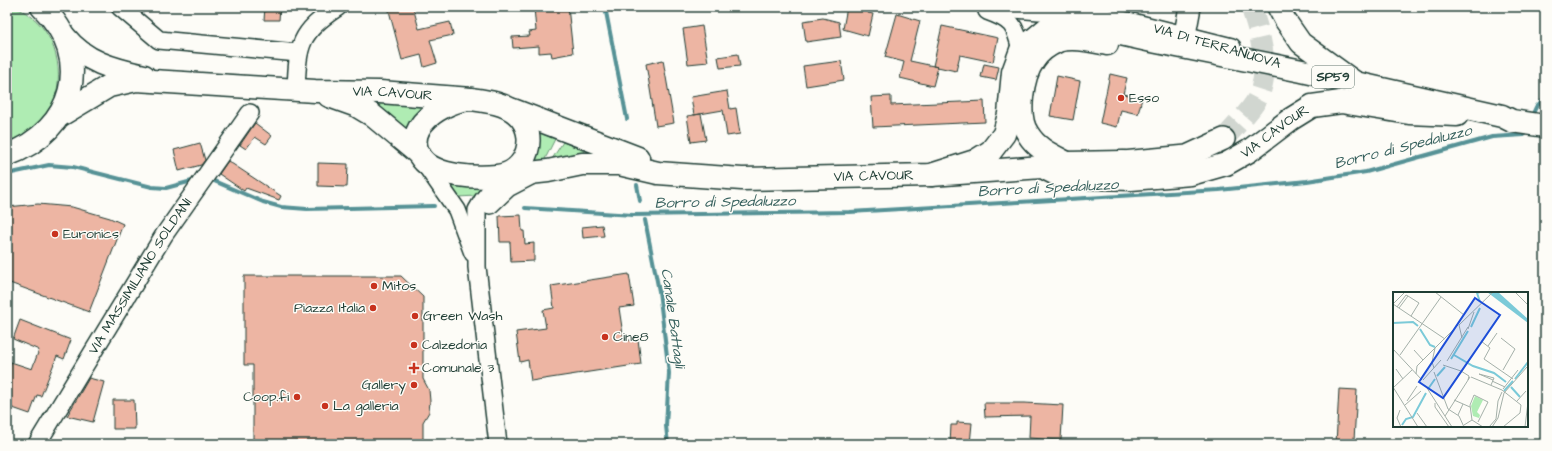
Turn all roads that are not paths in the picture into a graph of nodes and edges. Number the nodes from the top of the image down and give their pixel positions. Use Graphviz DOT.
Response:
graph roads {
  1 [pos="120,7"];
  2 [pos="338,7"];
  3 [pos="977,7"];
  4 [pos="988,7"];
  5 [pos="1190,7"];
  6 [pos="1278,7"];
  7 [pos="49,10"];
  8 [pos="1185,34"];
  9 [pos="65,37"];
  10 [pos="1021,50"];
  11 [pos="298,53"];
  12 [pos="1302,71"];
  13 [pos="164,81"];
  14 [pos="1355,82"];
  15 [pos="306,90"];
  16 [pos="471,99"];
  17 [pos="506,107"];
  18 [pos="250,113"];
  19 [pos="1466,115"];
  20 [pos="59,116"];
  21 [pos="1512,120"];
  22 [pos="1545,126"];
  23 [pos="1224,139"];
  24 [pos="7,155"];
  25 [pos="421,157"];
  26 [pos="1123,162"];
  27 [pos="1067,163"];
  28 [pos="1042,167"];
  29 [pos="548,171"];
  30 [pos="931,175"];
  31 [pos="502,176"];
  32 [pos="706,178"];
  33 [pos="478,226"];
  34 [pos="478,267"];
  35 [pos="37,444"];
  36 [pos="498,444"];
  1 -- 11 [label="street"];
  2 -- 11 [label="street"];
  3 -- 10 [label="street"];
  4 -- 8 [label="street, VIA DI TERRANUOVA"];
  5 -- 8 [label="street"];
  6 -- 14 [label="street"];
  7 -- 9 [label="main road"];
  8 -- 12 [label="street, VIA DI TERRANUOVA"];
  9 -- 13 [label="main road, VIA CAVOUR"];
  9 -- 20 [label="main road"];
  10 -- 12 [label="main road, SP59"];
  10 -- 30 [label="main road"];
  11 -- 15 [label="street"];
  12 -- 14 [label="main road, SP59"];
  13 -- 15 [label="main road, VIA CAVOUR"];
  13 -- 20 [label="main road, VIA CAVOUR"];
  14 -- 21 [label="main road, SP59"];
  15 -- 16 [label="main road, VIA CAVOUR"];
  15 -- 25 [label="main road, VIA CAVOUR"];
  16 -- 17 [label="main road, VIA CAVOUR"];
  16 -- 25 [label="main road, VIA CAVOUR"];
  17 -- 31 [label="main road, VIA CAVOUR"];
  17 -- 32 [label="main road, VIA CAVOUR"];
  18 -- 35 [label="street, VIA MASSIMILIANO SOLDANI"];
  19 -- 21 [label="main road, VIA CAVOUR"];
  19 -- 27 [label="main road"];
  19 -- 28 [label="main road, VIA CAVOUR"];
  20 -- 24 [label="main road"];
  21 -- 22 [label="main road, SP59"];
  23 -- 26 [label="street"];
  25 -- 31 [label="main road, VIA CAVOUR"];
  25 -- 34 [label="street"];
  26 -- 27 [label="main road, VIA CAVOUR"];
  27 -- 28 [label="main road, VIA CAVOUR"];
  28 -- 30 [label="main road, VIA CAVOUR"];
  29 -- 31 [label="main road, VIA CAVOUR"];
  29 -- 32 [label="main road, VIA CAVOUR"];
  29 -- 33 [label="street"];
  30 -- 32 [label="main road, VIA CAVOUR"];
  31 -- 33 [label="street"];
  33 -- 34 [label="street"];
  34 -- 36 [label="street"];
}
